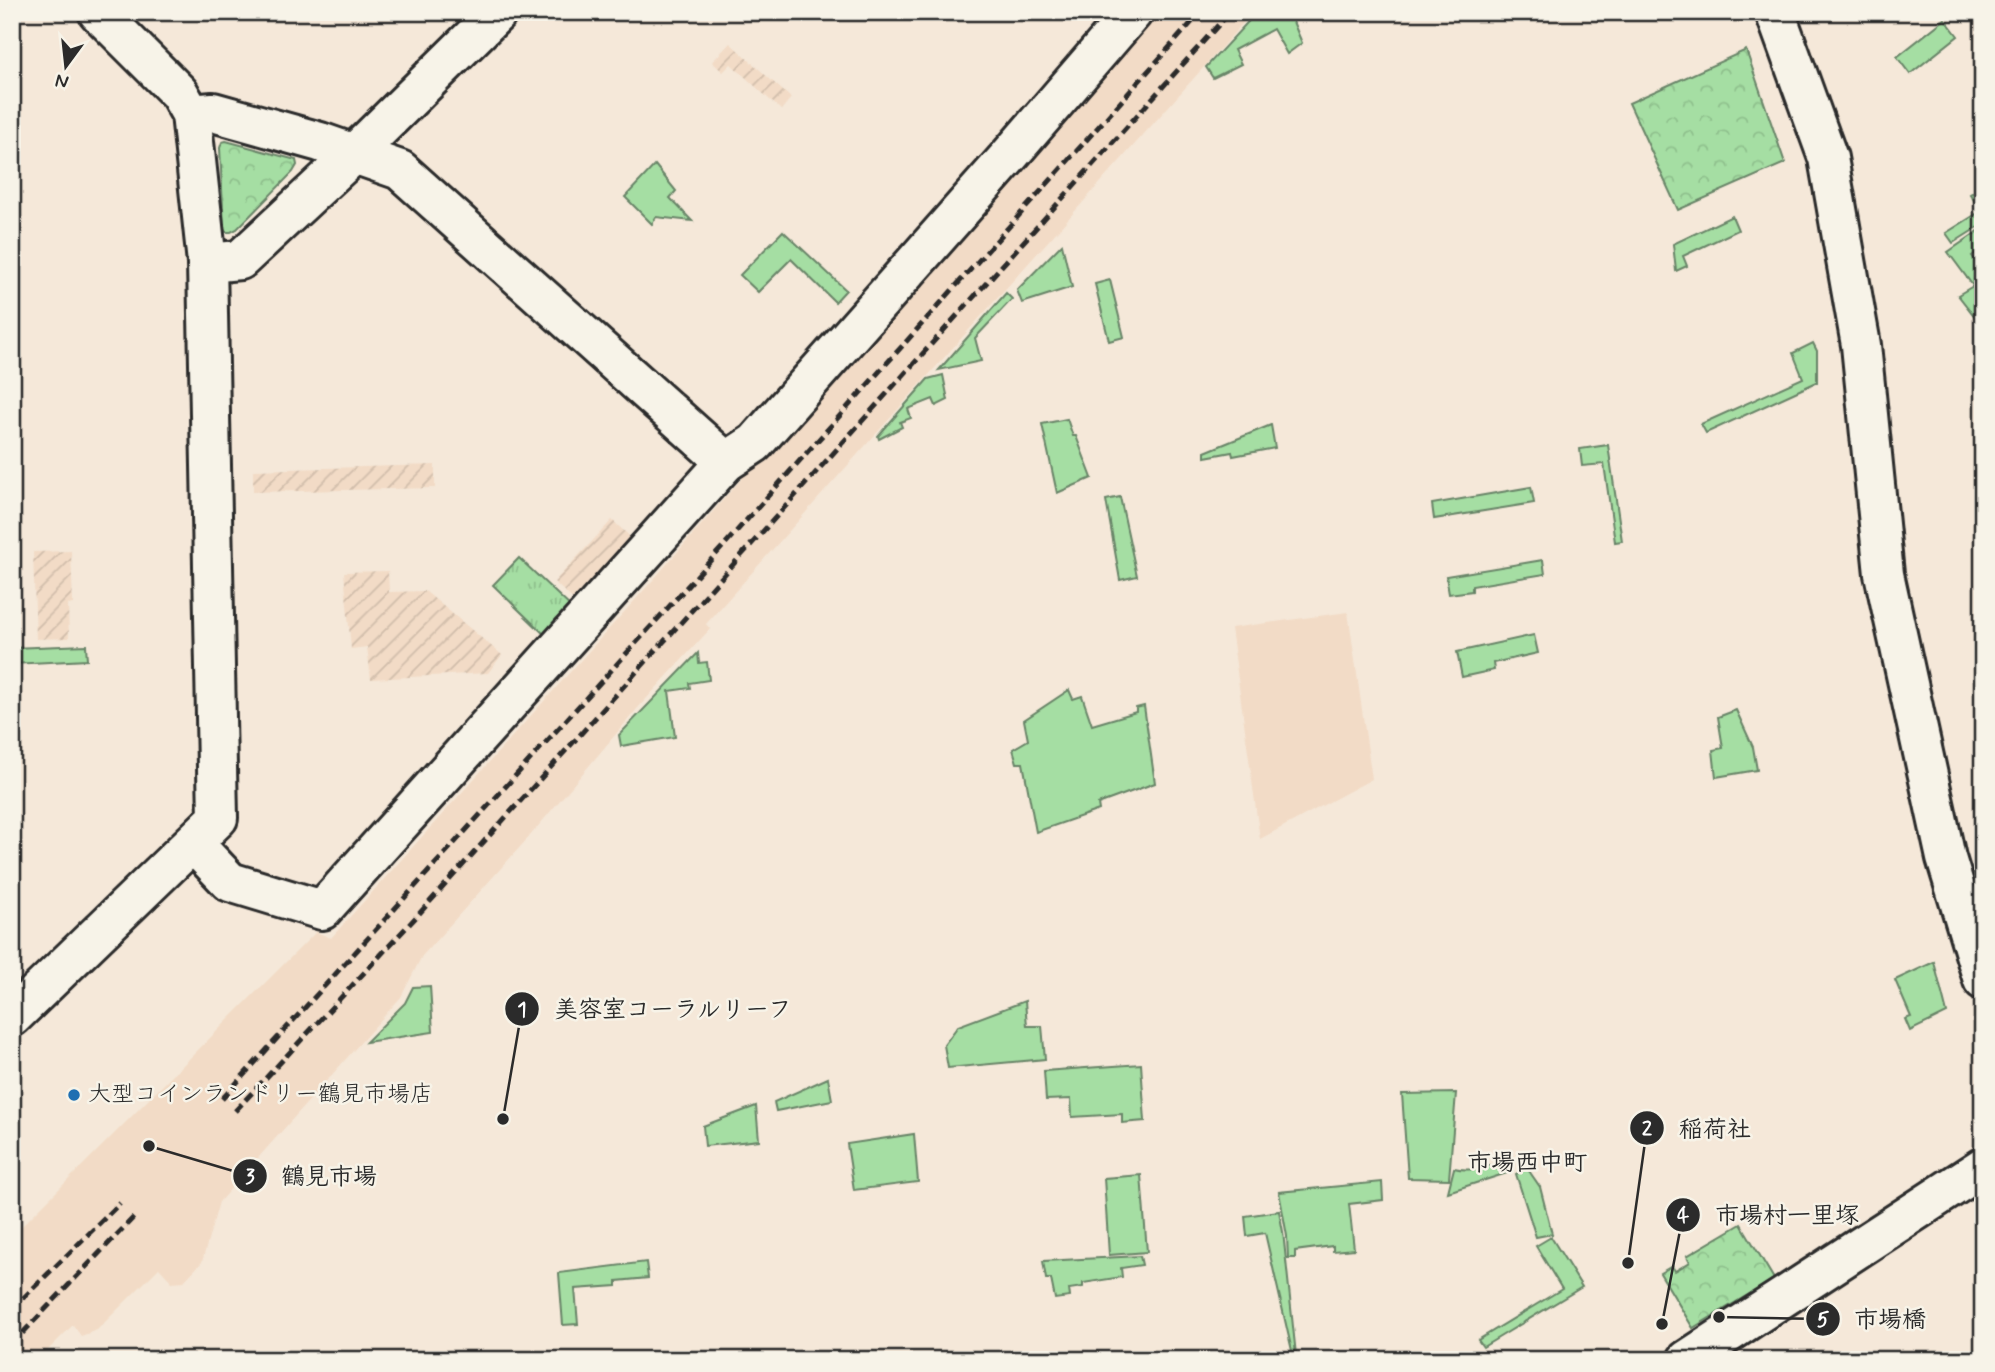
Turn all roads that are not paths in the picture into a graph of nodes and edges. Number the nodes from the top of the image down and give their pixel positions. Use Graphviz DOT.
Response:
graph roads {
  1 [pos="98,12"];
  2 [pos="498,12"];
  3 [pos="1133,12"];
  4 [pos="1775,12"];
  5 [pos="191,114"];
  6 [pos="354,154"];
  7 [pos="208,263"];
  8 [pos="726,462"];
  9 [pos="192,844"];
  10 [pos="1983,980"];
  11 [pos="12,1017"];
  12 [pos="1983,1167"];
  13 [pos="1687,1360"];
  1 -- 5 [label="street"];
  2 -- 6 [label="street"];
  3 -- 8 [label="street"];
  4 -- 10 [label="street"];
  5 -- 6 [label="street"];
  5 -- 7 [label="street"];
  6 -- 7 [label="street"];
  6 -- 8 [label="street"];
  7 -- 9 [label="street"];
  8 -- 9 [label="street"];
  9 -- 11 [label="street"];
  12 -- 13 [label="street"];
}
